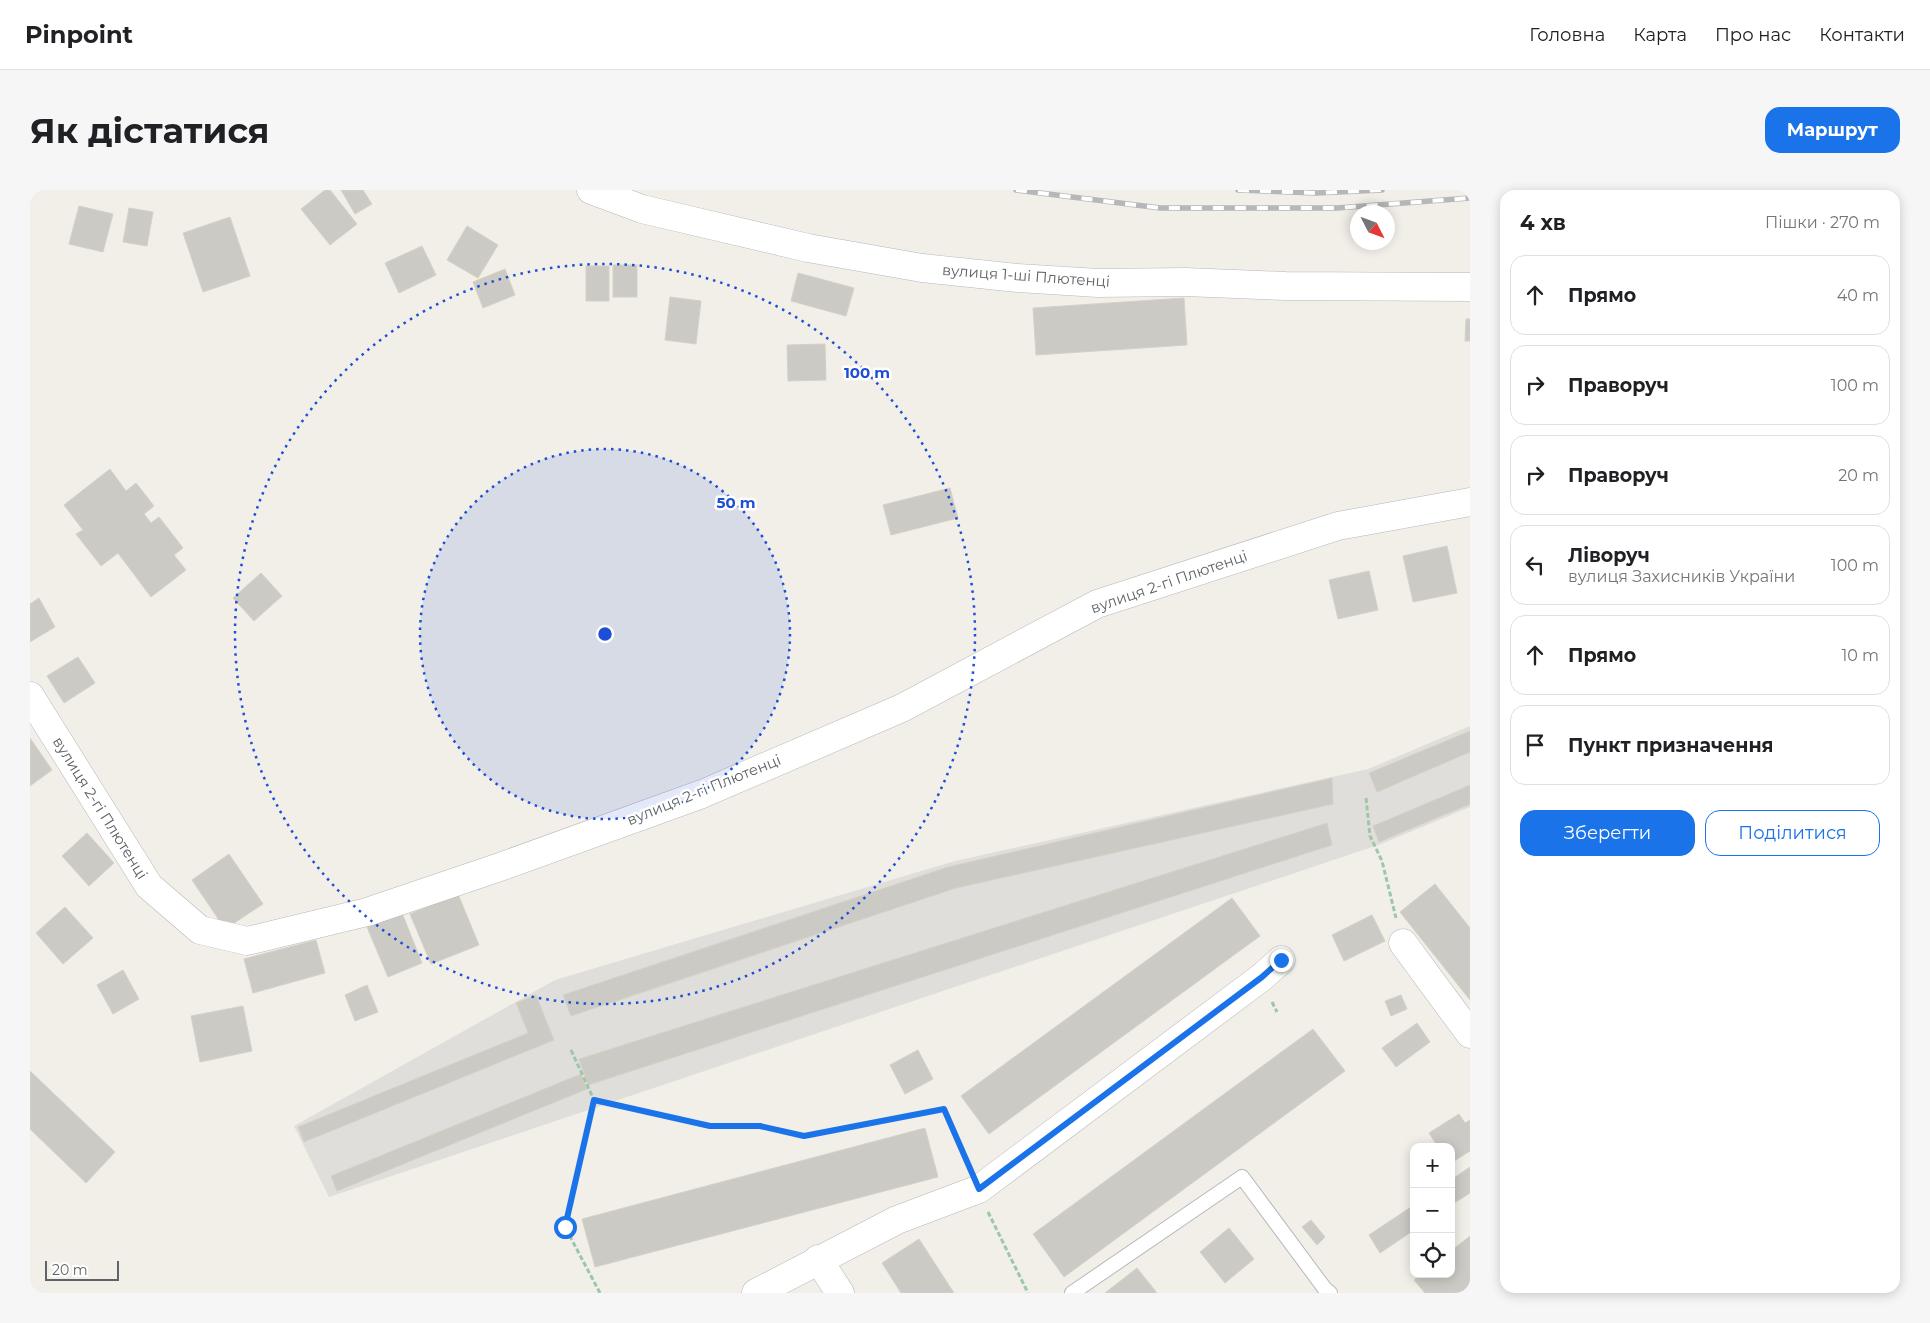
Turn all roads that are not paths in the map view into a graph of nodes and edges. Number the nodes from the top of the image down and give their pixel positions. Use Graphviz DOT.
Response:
graph roads {
  1 [pos="591,190"];
  2 [pos="1470,287"];
  3 [pos="1470,502"];
  4 [pos="30,696"];
  5 [pos="1402,943"];
  6 [pos="1271,969"];
  7 [pos="1470,1034"];
  8 [pos="818,1259"];
  9 [pos="756,1293"];
  10 [pos="840,1293"];
  11 [pos="1072,1293"];
  12 [pos="1330,1293"];
  1 -- 2 [label="street, вулиця 1-ші Плютенці"];
  3 -- 4 [label="street, вулиця 2-гі Плютенці"];
  5 -- 7 [label="street"];
  6 -- 8 [label="street"];
  8 -- 9 [label="street"];
  8 -- 10 [label="street"];
  11 -- 12 [label="lane"];
}
